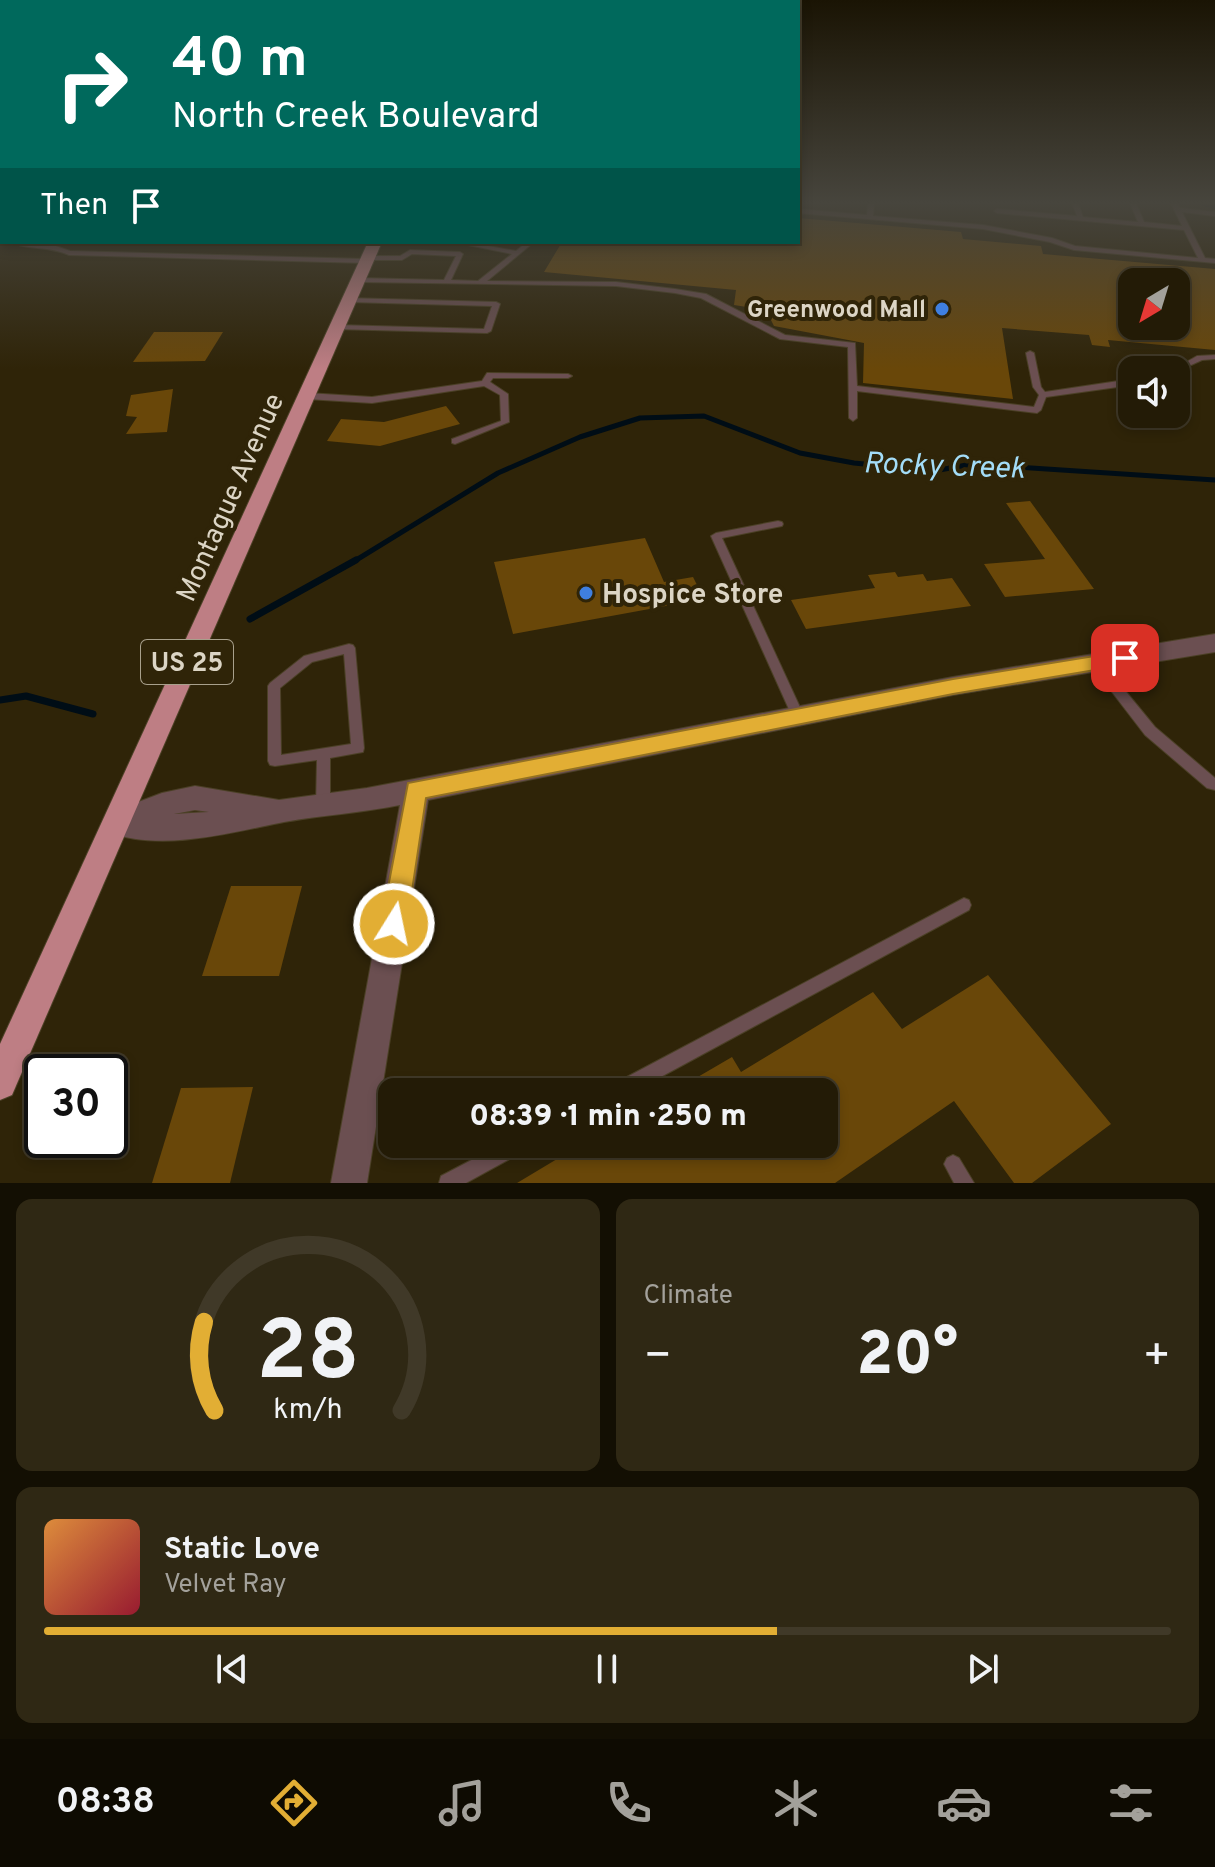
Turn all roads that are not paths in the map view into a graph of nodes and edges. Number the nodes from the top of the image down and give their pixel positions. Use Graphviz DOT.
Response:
graph roads {
  1 [pos="171,258"];
  2 [pos="401,258"];
  3 [pos="460,258"];
  4 [pos="511,258"];
  5 [pos="1184,258"];
  6 [pos="1203,260"];
  7 [pos="1215,261"];
  8 [pos="363,268"];
  9 [pos="447,282"];
  10 [pos="480,283"];
  11 [pos="337,327"];
  12 [pos="1030,353"];
  13 [pos="1215,357"];
  14 [pos="1190,363"];
  15 [pos="568,376"];
  16 [pos="485,383"];
  17 [pos="1118,384"];
  18 [pos="853,388"];
  19 [pos="1043,395"];
  20 [pos="307,396"];
  21 [pos="853,418"];
  22 [pos="455,441"];
  23 [pos="778,524"];
  24 [pos="1215,643"];
  25 [pos="1096,663"];
  26 [pos="798,716"];
  27 [pos="324,754"];
  28 [pos="1214,785"];
  29 [pos="416,790"];
  30 [pos="323,806"];
  31 [pos="117,823"];
  32 [pos="964,905"];
  33 [pos="642,1078"];
  34 [pos="0,1083"];
  35 [pos="494,1158"];
  36 [pos="953,1164"];
  37 [pos="349,1183"];
  38 [pos="448,1183"];
  39 [pos="965,1183"];
  1 -- 8 [label="lane"];
  2 -- 8 [label="lane"];
  3 -- 9 [label="lane"];
  4 -- 10 [label="lane"];
  5 -- 6 [label="lane"];
  6 -- 7 [label="lane"];
  8 -- 9 [label="lane"];
  8 -- 11 [label="highway, Montague Avenue / US 25"];
  8 -- 11 [label="lane"];
  9 -- 10 [label="lane"];
  10 -- 18 [label="lane"];
  11 -- 20 [label="highway, Montague Avenue / US 25"];
  12 -- 19 [label="lane"];
  13 -- 14 [label="lane"];
  15 -- 16 [label="lane"];
  16 -- 20 [label="lane"];
  16 -- 22 [label="lane"];
  17 -- 19 [label="lane"];
  18 -- 19 [label="lane"];
  18 -- 21 [label="lane"];
  20 -- 31 [label="highway, Montague Avenue / US 25"];
  23 -- 26 [label="lane"];
  24 -- 25 [label="street"];
  25 -- 26 [label="street"];
  25 -- 28 [label="lane"];
  26 -- 29 [label="street"];
  27 -- 27 [label="lane"];
  27 -- 30 [label="lane"];
  29 -- 30 [label="street"];
  29 -- 37 [label="street"];
  30 -- 31 [label="street"];
  31 -- 34 [label="highway, Montague Avenue / US 25"];
  32 -- 33 [label="lane"];
  35 -- 38 [label="lane"];
  36 -- 39 [label="lane"];
}
